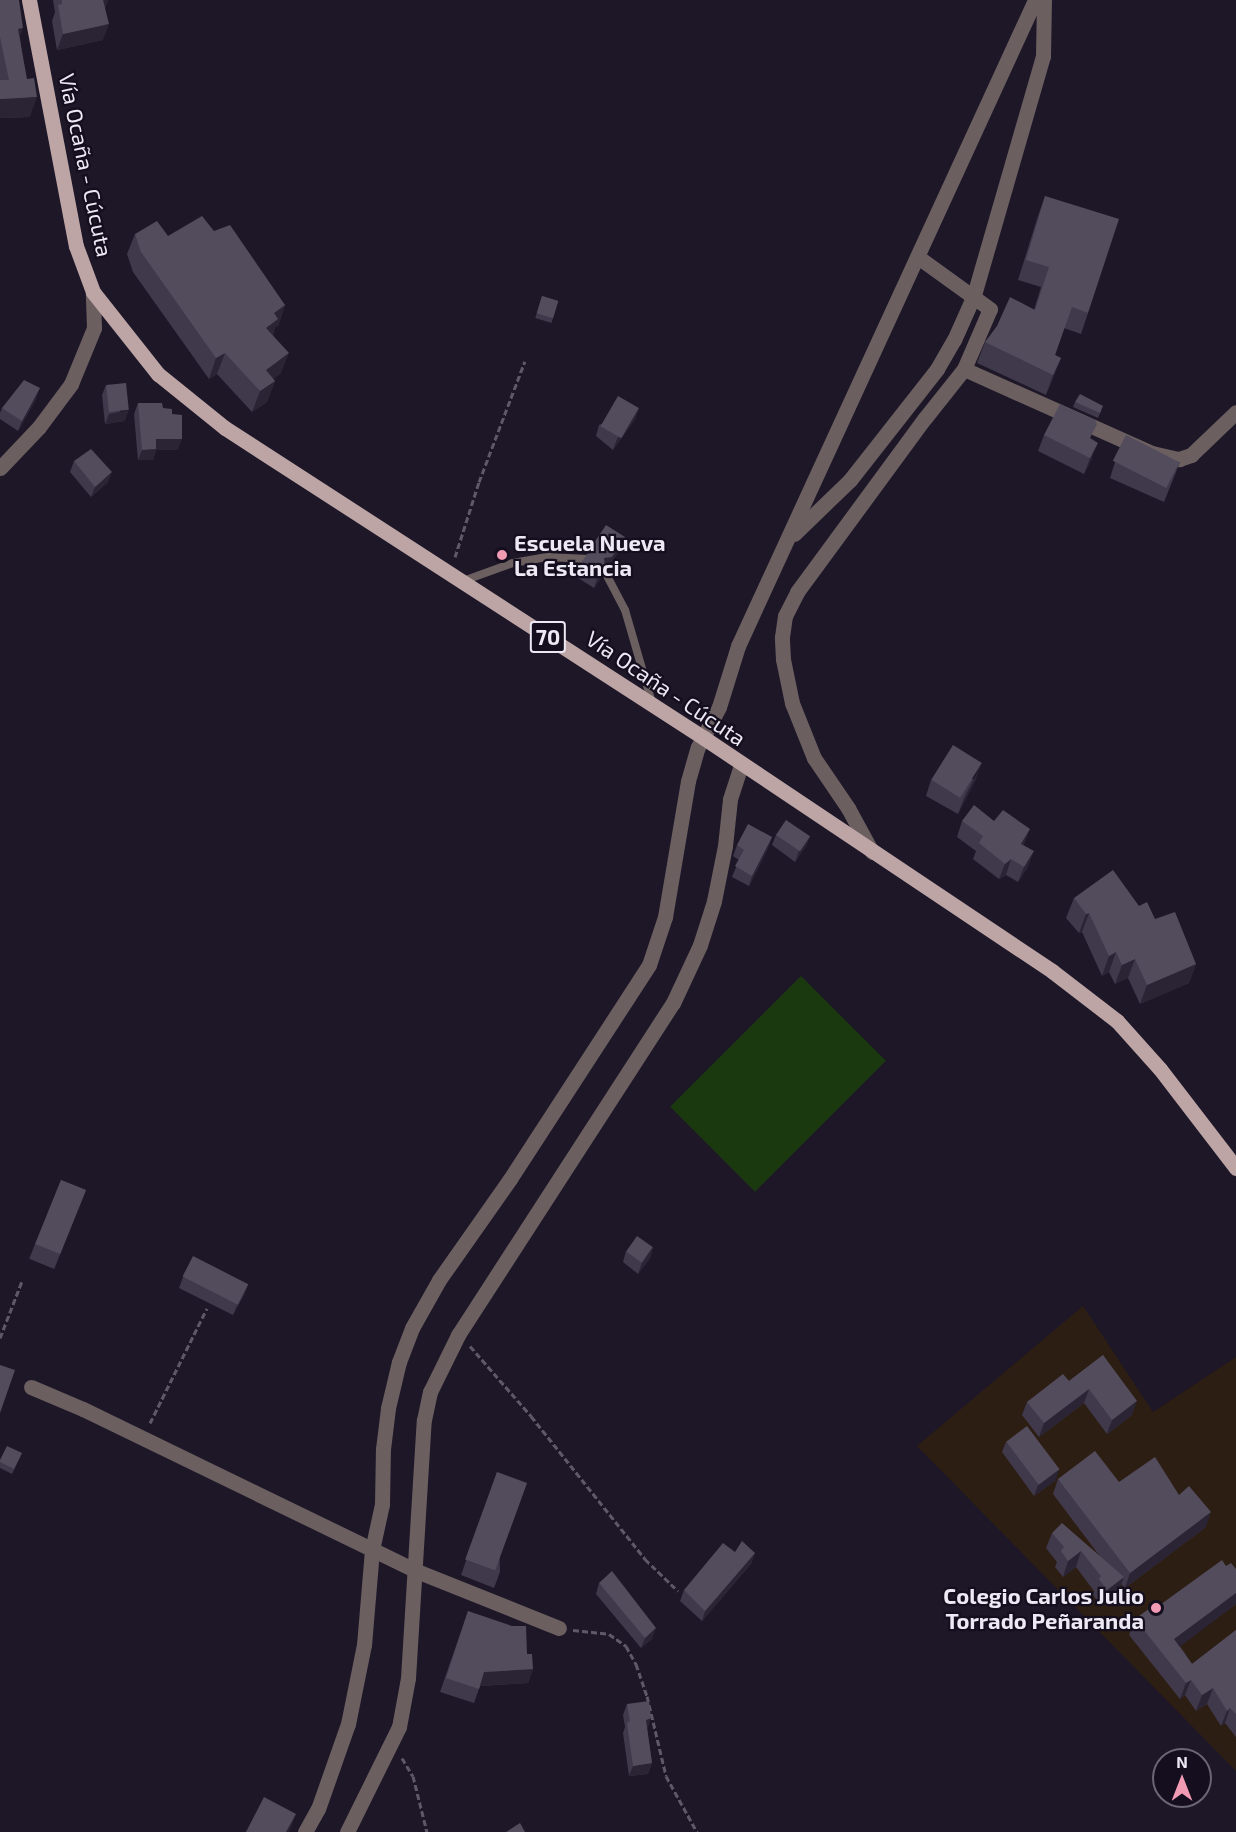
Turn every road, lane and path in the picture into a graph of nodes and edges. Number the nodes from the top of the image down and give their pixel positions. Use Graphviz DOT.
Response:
graph roads {
  1 [pos="29,0"];
  2 [pos="1035,0"];
  3 [pos="1044,0"];
  4 [pos="918,257"];
  5 [pos="93,292"];
  6 [pos="974,296"];
  7 [pos="525,361"];
  8 [pos="964,369"];
  9 [pos="1236,412"];
  10 [pos="0,468"];
  11 [pos="789,538"];
  12 [pos="587,559"];
  13 [pos="605,572"];
  14 [pos="456,577"];
  15 [pos="652,705"];
  16 [pos="704,738"];
  17 [pos="741,765"];
  18 [pos="872,852"];
  19 [pos="1236,1168"];
  20 [pos="22,1281"];
  21 [pos="207,1308"];
  22 [pos="458,1335"];
  23 [pos="0,1338"];
  24 [pos="31,1387"];
  25 [pos="144,1439"];
  26 [pos="372,1550"];
  27 [pos="414,1570"];
  28 [pos="678,1591"];
  29 [pos="559,1628"];
  30 [pos="392,1741"];
  31 [pos="305,1832"];
  32 [pos="347,1832"];
  33 [pos="427,1832"];
  34 [pos="697,1832"];
  1 -- 5 [label="main road, Vía Ocaña - Cúcuta / 70"];
  2 -- 4 [label="street"];
  3 -- 6 [label="street"];
  4 -- 6 [label="street"];
  4 -- 11 [label="street"];
  5 -- 10 [label="street"];
  5 -- 14 [label="main road, Vía Ocaña - Cúcuta / 70"];
  6 -- 8 [label="street"];
  6 -- 11 [label="street"];
  7 -- 14 [label="path"];
  8 -- 9 [label="street"];
  8 -- 18 [label="street"];
  11 -- 16 [label="street"];
  12 -- 14 [label="lane"];
  13 -- 15 [label="lane"];
  14 -- 15 [label="main road, Vía Ocaña - Cúcuta / 70"];
  15 -- 16 [label="main road, Vía Ocaña - Cúcuta / 70"];
  16 -- 17 [label="main road, Vía Ocaña - Cúcuta / 70"];
  16 -- 26 [label="street"];
  17 -- 18 [label="main road, Vía Ocaña - Cúcuta / 70"];
  17 -- 22 [label="street"];
  18 -- 19 [label="main road, Vía Ocaña - Cúcuta / 70"];
  20 -- 23 [label="path"];
  21 -- 25 [label="path"];
  22 -- 27 [label="street"];
  22 -- 28 [label="path"];
  24 -- 25 [label="street"];
  25 -- 26 [label="street"];
  26 -- 27 [label="street"];
  26 -- 31 [label="street"];
  27 -- 29 [label="street"];
  27 -- 30 [label="street"];
  29 -- 34 [label="path"];
  30 -- 32 [label="street"];
  30 -- 33 [label="path"];
}
